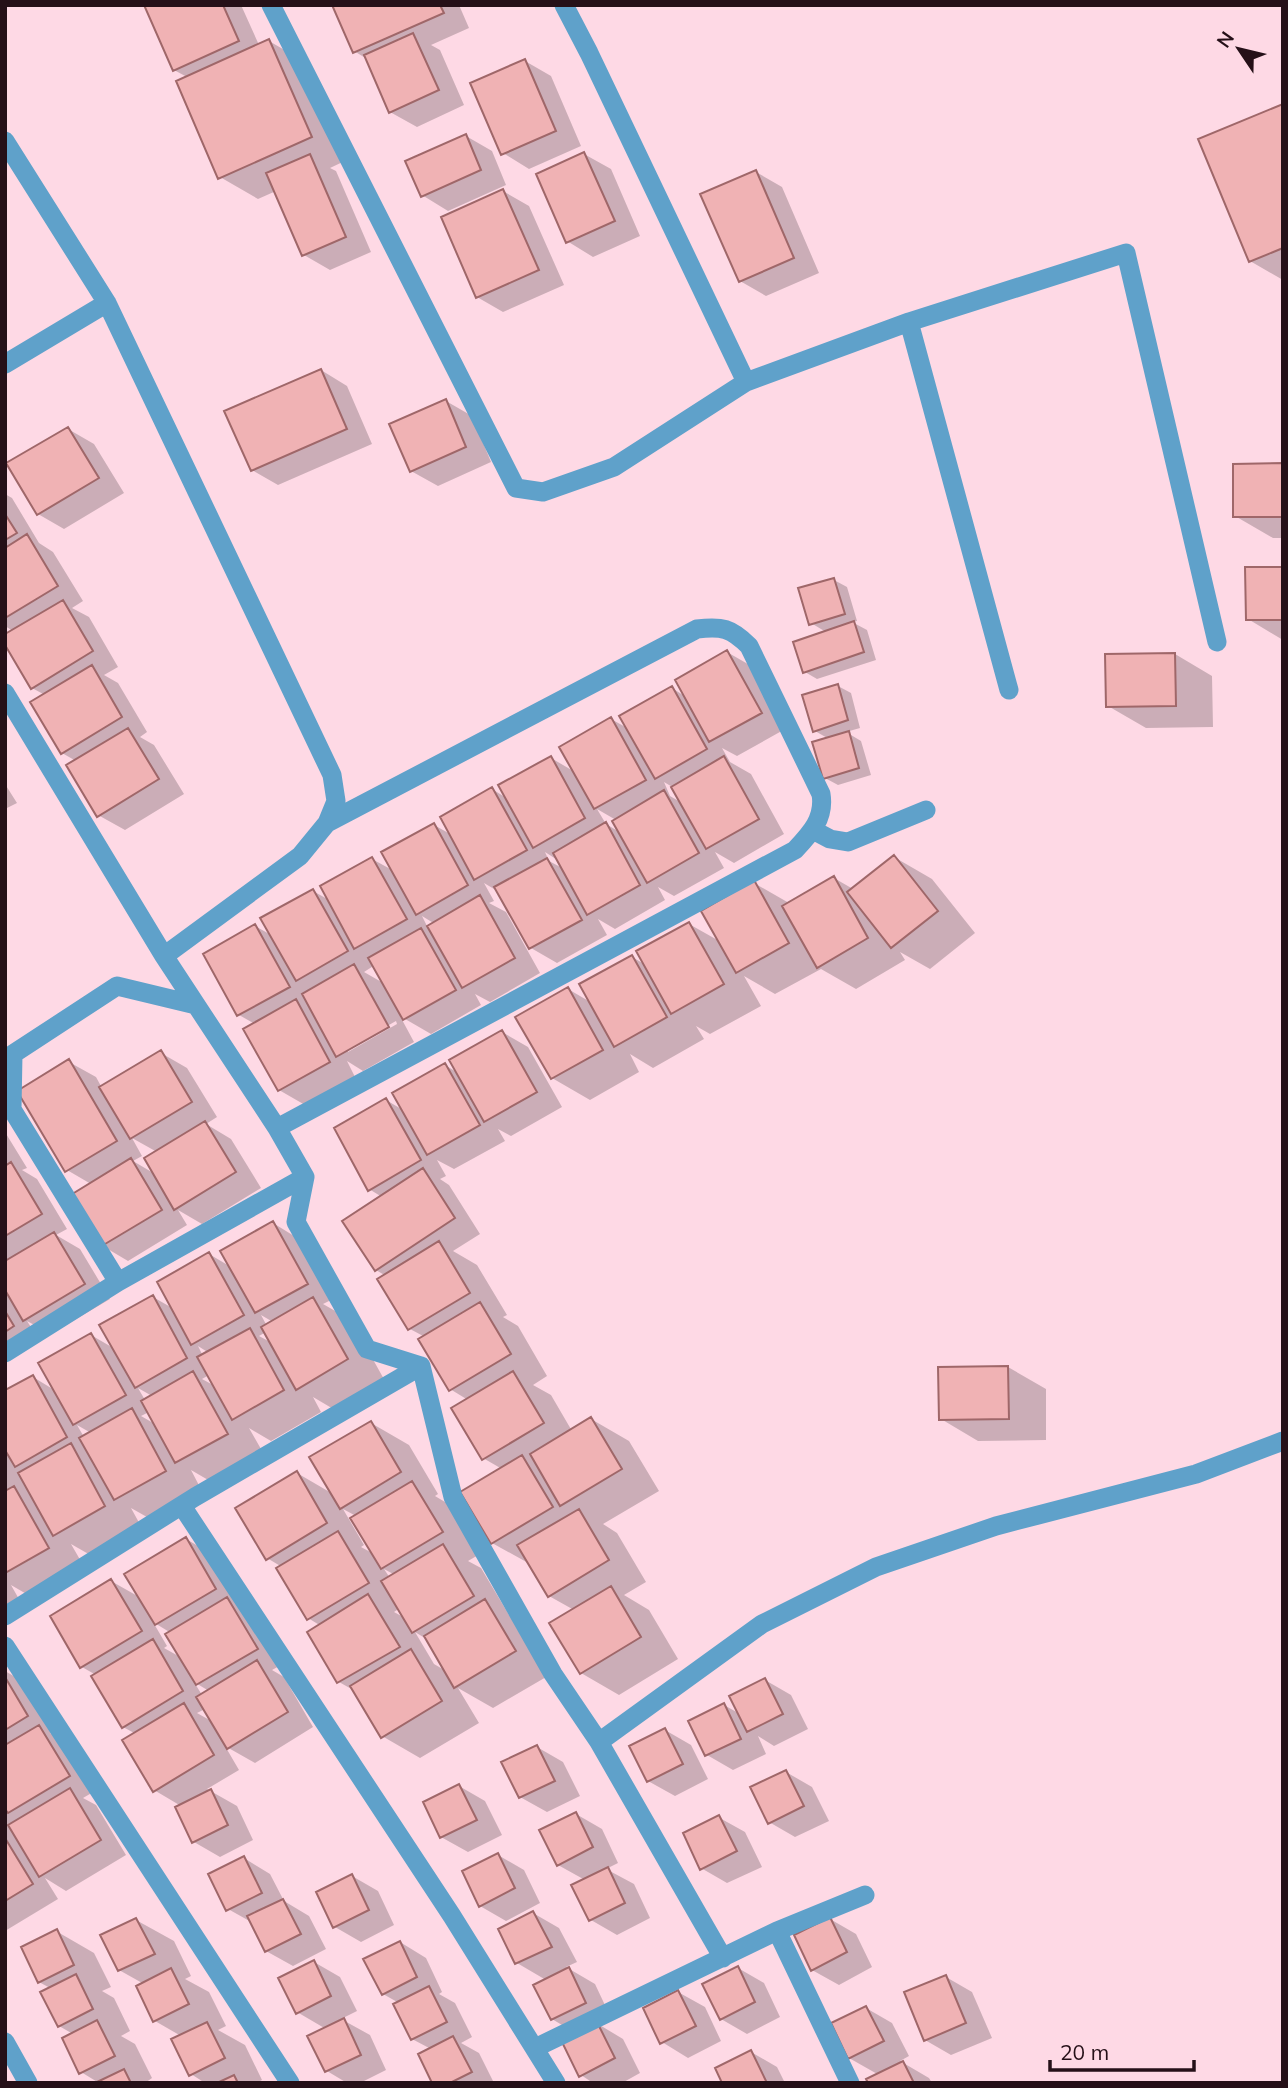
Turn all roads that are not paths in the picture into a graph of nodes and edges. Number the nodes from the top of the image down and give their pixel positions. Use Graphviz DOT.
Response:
graph roads {
  1 [pos="271,5"];
  2 [pos="564,5"];
  3 [pos="5,141"];
  4 [pos="107,303"];
  5 [pos="909,322"];
  6 [pos="5,364"];
  7 [pos="747,382"];
  8 [pos="1217,642"];
  9 [pos="1009,690"];
  10 [pos="5,693"];
  11 [pos="926,810"];
  12 [pos="327,823"];
  13 [pos="813,830"];
  14 [pos="163,956"];
  15 [pos="196,1005"];
  16 [pos="8,1103"];
  17 [pos="277,1128"];
  18 [pos="305,1177"];
  19 [pos="118,1282"];
  20 [pos="5,1353"];
  21 [pos="421,1366"];
  22 [pos="1283,1441"];
  23 [pos="181,1506"];
  24 [pos="5,1616"];
  25 [pos="5,1646"];
  26 [pos="599,1742"];
  27 [pos="865,1895"];
  28 [pos="777,1931"];
  29 [pos="723,1958"];
  30 [pos="5,2042"];
  31 [pos="535,2048"];
  32 [pos="28,2083"];
  33 [pos="290,2083"];
  34 [pos="556,2083"];
  35 [pos="850,2083"];
  1 -- 7 [label="street"];
  2 -- 7 [label="street"];
  3 -- 4 [label="street"];
  4 -- 6 [label="street"];
  4 -- 12 [label="street"];
  5 -- 7 [label="street"];
  5 -- 8 [label="street"];
  5 -- 9 [label="street"];
  10 -- 14 [label="street"];
  11 -- 13 [label="street"];
  12 -- 13 [label="street"];
  12 -- 14 [label="street"];
  13 -- 17 [label="street"];
  14 -- 15 [label="street"];
  15 -- 16 [label="street"];
  15 -- 17 [label="street"];
  16 -- 19 [label="street"];
  17 -- 18 [label="street"];
  18 -- 19 [label="street"];
  18 -- 21 [label="street"];
  19 -- 20 [label="street"];
  21 -- 23 [label="street"];
  21 -- 26 [label="street"];
  22 -- 26 [label="street"];
  23 -- 24 [label="street"];
  23 -- 31 [label="street"];
  25 -- 33 [label="street"];
  26 -- 29 [label="street"];
  27 -- 28 [label="street"];
  28 -- 29 [label="street"];
  28 -- 35 [label="street"];
  29 -- 31 [label="street"];
  30 -- 32 [label="street"];
  31 -- 34 [label="street"];
}
